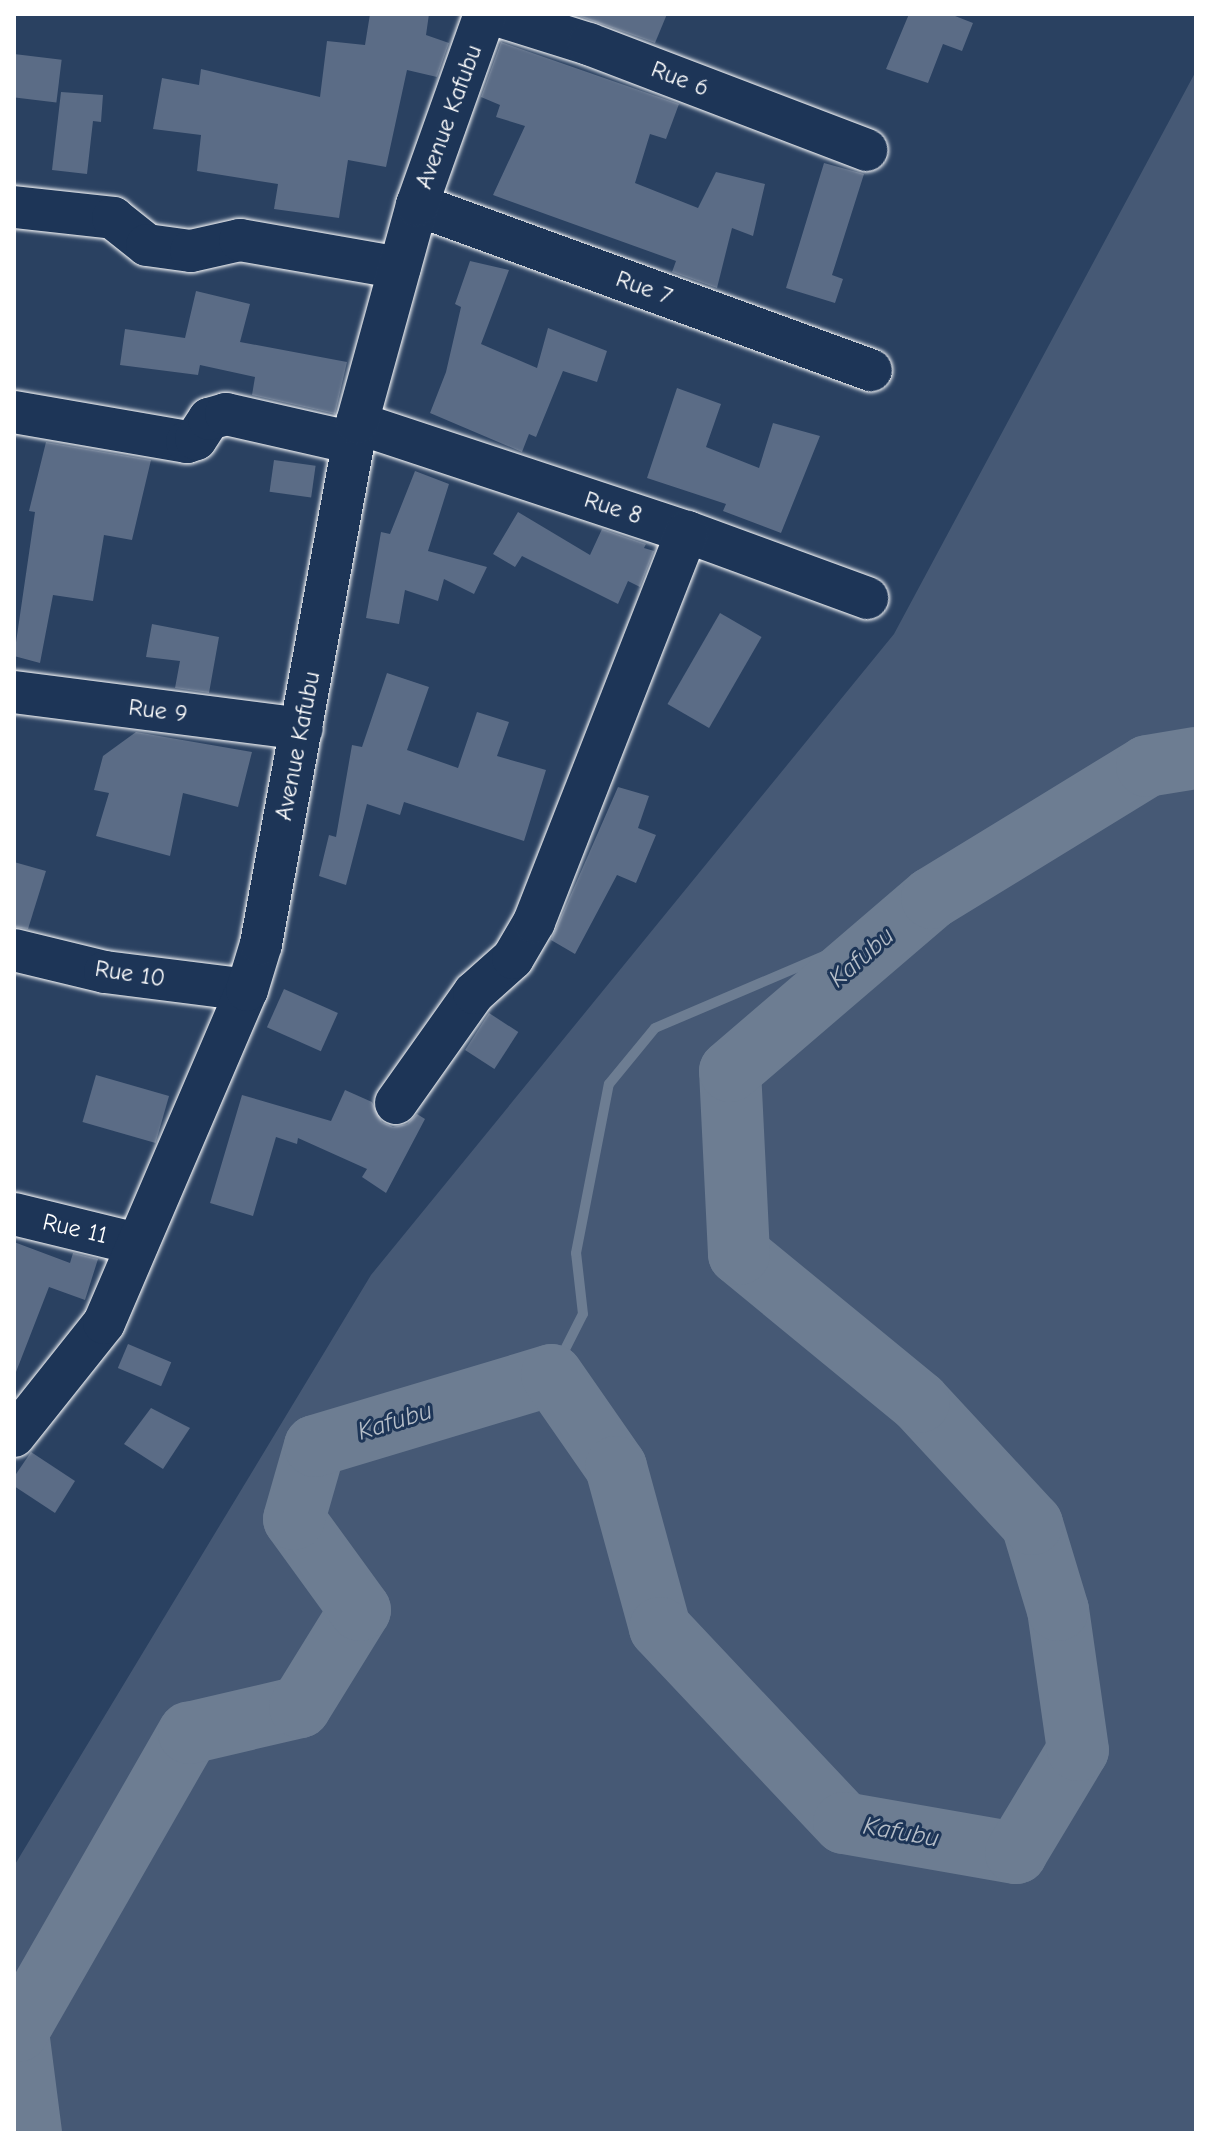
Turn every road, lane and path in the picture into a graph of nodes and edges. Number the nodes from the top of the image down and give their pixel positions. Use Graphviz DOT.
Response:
graph roads {
  1 [pos="485,14"];
  2 [pos="493,14"];
  3 [pos="866,150"];
  4 [pos="417,205"];
  5 [pos="14,207"];
  6 [pos="400,268"];
  7 [pos="871,370"];
  8 [pos="14,412"];
  9 [pos="355,433"];
  10 [pos="687,532"];
  11 [pos="867,598"];
  12 [pos="14,692"];
  13 [pos="302,729"];
  14 [pos="14,950"];
  15 [pos="247,990"];
  16 [pos="396,1103"];
  17 [pos="14,1214"];
  18 [pos="137,1244"];
  19 [pos="30,1391"];
  20 [pos="14,1436"];
  1 -- 4 [label="street, Avenue Kafubu"];
  2 -- 3 [label="street, Rue 6"];
  4 -- 6 [label="street, Avenue Kafubu"];
  4 -- 7 [label="street, Rue 7"];
  5 -- 6 [label="street"];
  6 -- 9 [label="street, Avenue Kafubu"];
  8 -- 9 [label="street, Rue 8"];
  9 -- 10 [label="street, Rue 8"];
  9 -- 13 [label="street, Avenue Kafubu"];
  10 -- 11 [label="street, Rue 8"];
  10 -- 16 [label="street"];
  12 -- 13 [label="street, Rue 9"];
  13 -- 15 [label="street, Avenue Kafubu"];
  14 -- 15 [label="street, Rue 10"];
  15 -- 18 [label="street, Avenue Kafubu"];
  17 -- 18 [label="street, Rue 11"];
  18 -- 19 [label="street, Avenue Kafubu"];
  19 -- 20 [label="street, Avenue Kafubu"];
}
